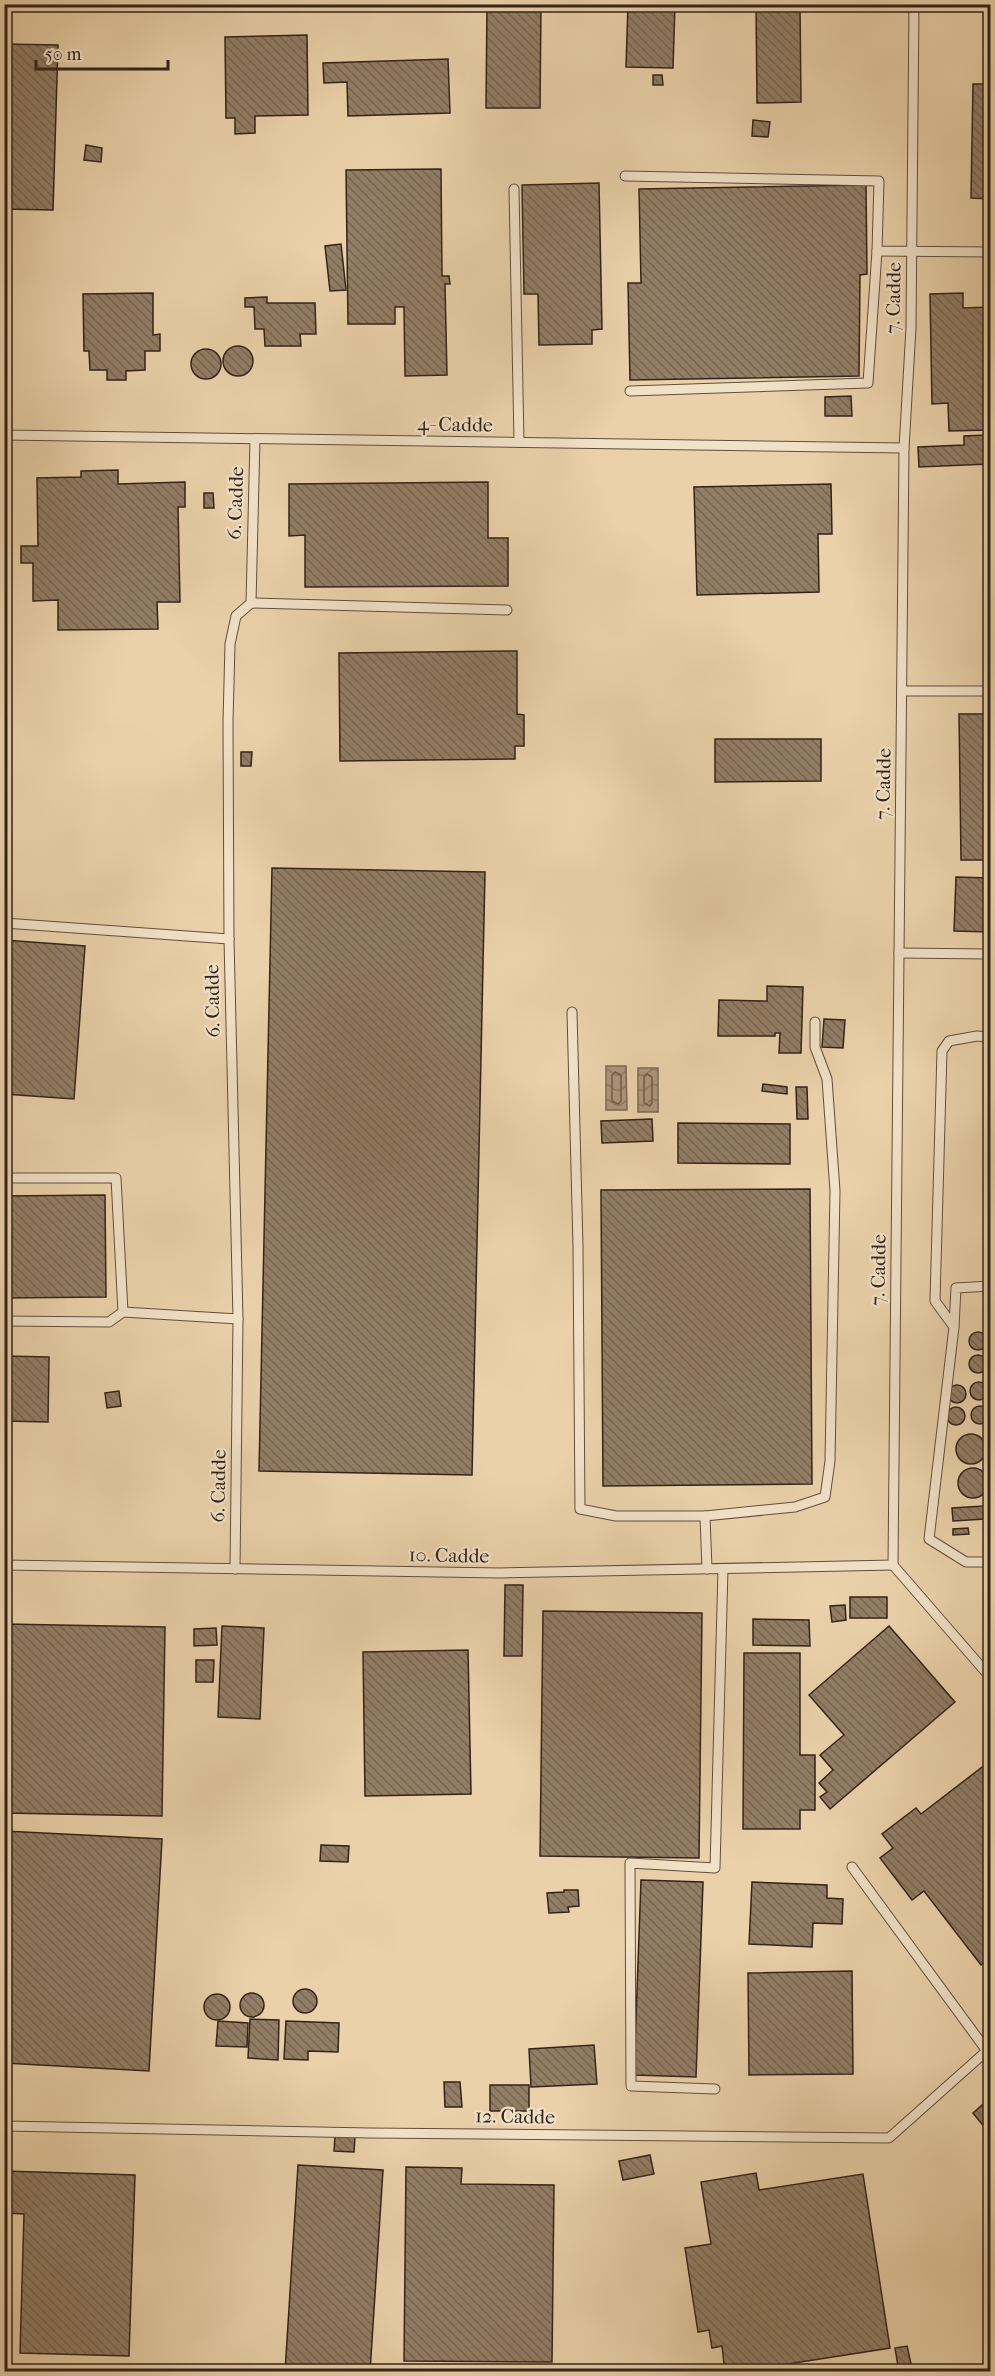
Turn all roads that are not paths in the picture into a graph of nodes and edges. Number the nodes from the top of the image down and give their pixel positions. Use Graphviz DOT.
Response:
graph roads {
  1 [pos="914,4"];
  2 [pos="625,176"];
  3 [pos="514,189"];
  4 [pos="877,251"];
  5 [pos="912,252"];
  6 [pos="990,252"];
  7 [pos="630,391"];
  8 [pos="4,435"];
  9 [pos="255,439"];
  10 [pos="519,442"];
  11 [pos="904,448"];
  12 [pos="251,603"];
  13 [pos="507,610"];
  14 [pos="902,691"];
  15 [pos="990,691"];
  16 [pos="4,923"];
  17 [pos="229,939"];
  18 [pos="899,953"];
  19 [pos="990,954"];
  20 [pos="572,1012"];
  21 [pos="815,1022"];
  22 [pos="990,1036"];
  23 [pos="4,1178"];
  24 [pos="990,1286"];
  25 [pos="123,1312"];
  26 [pos="238,1319"];
  27 [pos="4,1321"];
  28 [pos="954,1327"];
  29 [pos="705,1516"];
  30 [pos="990,1562"];
  31 [pos="4,1565"];
  32 [pos="893,1565"];
  33 [pos="235,1569"];
  34 [pos="707,1569"];
  35 [pos="723,1569"];
  36 [pos="990,1677"];
  37 [pos="852,1867"];
  38 [pos="989,2049"];
  39 [pos="715,2089"];
  40 [pos="4,2126"];
  1 -- 5 [label="lane, 7. Cadde"];
  2 -- 4 [label="lane"];
  3 -- 10 [label="lane"];
  4 -- 5 [label="lane"];
  4 -- 7 [label="lane"];
  5 -- 6 [label="lane"];
  5 -- 11 [label="lane, 7. Cadde"];
  8 -- 9 [label="lane, 4- Cadde"];
  9 -- 10 [label="lane, 4- Cadde"];
  9 -- 12 [label="lane, 6. Cadde"];
  10 -- 11 [label="lane, 4- Cadde"];
  11 -- 14 [label="lane, 7. Cadde"];
  12 -- 13 [label="lane"];
  12 -- 17 [label="lane, 6. Cadde"];
  14 -- 15 [label="lane"];
  14 -- 18 [label="lane, 7. Cadde"];
  16 -- 17 [label="lane"];
  17 -- 26 [label="lane, 6. Cadde"];
  18 -- 19 [label="lane"];
  18 -- 32 [label="lane, 7. Cadde"];
  20 -- 29 [label="lane"];
  21 -- 29 [label="lane"];
  22 -- 28 [label="lane"];
  23 -- 25 [label="lane"];
  24 -- 28 [label="lane"];
  25 -- 26 [label="lane"];
  25 -- 27 [label="lane"];
  26 -- 33 [label="lane, 6. Cadde"];
  28 -- 30 [label="lane"];
  29 -- 34 [label="lane"];
  31 -- 33 [label="lane, 10. Cadde"];
  32 -- 35 [label="lane, 10. Cadde"];
  32 -- 36 [label="lane"];
  33 -- 34 [label="lane, 10. Cadde"];
  34 -- 35 [label="lane, 10. Cadde"];
  35 -- 39 [label="lane"];
  37 -- 38 [label="lane"];
  38 -- 40 [label="lane, 12. Cadde"];
}
